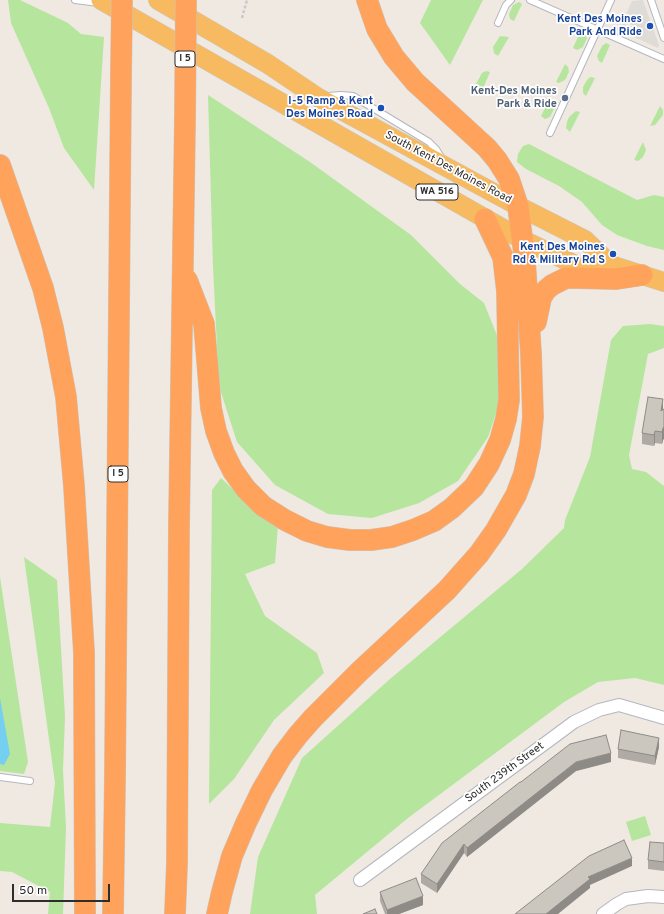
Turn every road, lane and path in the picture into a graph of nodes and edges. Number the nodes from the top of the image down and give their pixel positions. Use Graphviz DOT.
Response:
graph roads {
  1 [pos="75,0"];
  2 [pos="158,0"];
  3 [pos="186,0"];
  4 [pos="247,0"];
  5 [pos="367,0"];
  6 [pos="511,0"];
  7 [pos="530,0"];
  8 [pos="611,0"];
  9 [pos="651,0"];
  10 [pos="111,1"];
  11 [pos="242,18"];
  12 [pos="498,23"];
  13 [pos="598,30"];
  14 [pos="664,38"];
  15 [pos="664,59"];
  16 [pos="550,133"];
  17 [pos="0,164"];
  18 [pos="518,206"];
  19 [pos="485,219"];
  20 [pos="523,240"];
  21 [pos="611,265"];
  22 [pos="183,268"];
  23 [pos="642,275"];
  24 [pos="664,282"];
  25 [pos="532,354"];
  26 [pos="664,718"];
  27 [pos="0,777"];
  28 [pos="30,781"];
  29 [pos="360,880"];
  30 [pos="664,897"];
  31 [pos="85,914"];
  32 [pos="113,914"];
  33 [pos="175,914"];
  34 [pos="217,914"];
  35 [pos="603,914"];
  1 -- 10 [label="lane"];
  2 -- 18 [label="highway, South Kent Des Moines Road / WA 516"];
  3 -- 22 [label="highway, I 5, bridge"];
  4 -- 11 [label="path"];
  5 -- 18 [label="highway"];
  6 -- 12 [label="lane"];
  7 -- 13 [label="lane"];
  8 -- 13 [label="lane"];
  9 -- 14 [label="lane"];
  10 -- 19 [label="highway, South Kent Des Moines Road / WA 516"];
  10 -- 32 [label="highway, I 5, bridge"];
  13 -- 15 [label="lane"];
  13 -- 16 [label="lane"];
  17 -- 31 [label="highway"];
  18 -- 20 [label="highway"];
  18 -- 21 [label="highway, South Kent Des Moines Road / WA 516"];
  19 -- 20 [label="highway, South Kent Des Moines Road / WA 516"];
  19 -- 22 [label="highway"];
  20 -- 21 [label="highway, South Kent Des Moines Road / WA 516"];
  20 -- 25 [label="highway"];
  21 -- 23 [label="highway, South Kent Des Moines Road / WA 516"];
  22 -- 33 [label="highway, I 5"];
  23 -- 24 [label="highway, South Kent Des Moines Road / WA 516"];
  23 -- 25 [label="highway"];
  25 -- 34 [label="highway"];
  26 -- 29 [label="street, South 239th Street"];
  27 -- 28 [label="lane"];
  30 -- 35 [label="street"];
}
